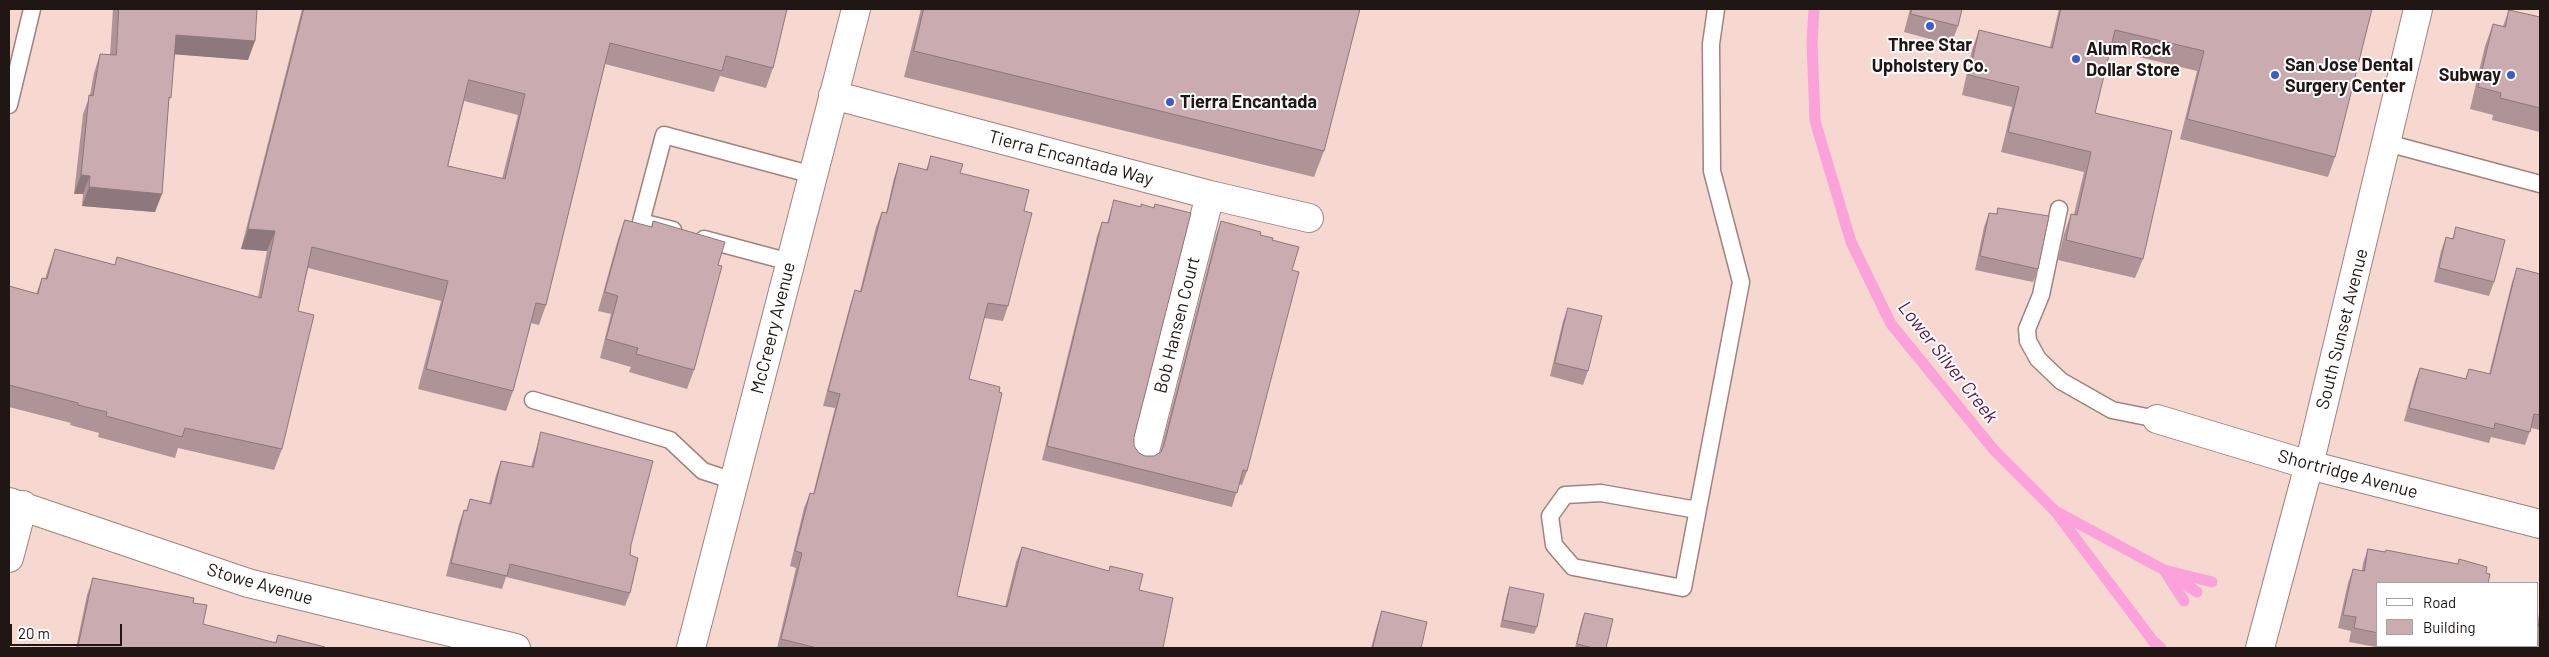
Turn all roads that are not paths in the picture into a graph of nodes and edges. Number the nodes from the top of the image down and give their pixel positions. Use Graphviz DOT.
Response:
graph roads {
  1 [pos="32,9"];
  2 [pos="856,9"];
  3 [pos="1716,9"];
  4 [pos="2418,9"];
  5 [pos="833,95"];
  6 [pos="9,105"];
  7 [pos="2387,143"];
  8 [pos="813,175"];
  9 [pos="2540,184"];
  10 [pos="1210,194"];
  11 [pos="2059,210"];
  12 [pos="1309,218"];
  13 [pos="790,262"];
  14 [pos="533,400"];
  15 [pos="2157,419"];
  16 [pos="1144,455"];
  17 [pos="2309,465"];
  18 [pos="734,481"];
  19 [pos="16,503"];
  20 [pos="1697,510"];
  21 [pos="2540,524"];
  22 [pos="9,558"];
  23 [pos="516,648"];
  24 [pos="690,648"];
  25 [pos="2260,648"];
  1 -- 6 [label="lane"];
  2 -- 5 [label="street, McCreery Avenue"];
  3 -- 20 [label="lane"];
  4 -- 7 [label="street, South Sunset Avenue"];
  5 -- 8 [label="street, McCreery Avenue"];
  5 -- 10 [label="street, Tierra Encantada Way"];
  7 -- 9 [label="lane"];
  7 -- 17 [label="street, South Sunset Avenue"];
  8 -- 13 [label="street, McCreery Avenue"];
  8 -- 13 [label="lane"];
  10 -- 12 [label="street, Tierra Encantada Way"];
  10 -- 16 [label="street, Bob Hansen Court"];
  11 -- 15 [label="lane"];
  13 -- 18 [label="street, McCreery Avenue"];
  14 -- 18 [label="lane"];
  15 -- 17 [label="street, Shortridge Avenue"];
  17 -- 21 [label="street, Shortridge Avenue"];
  17 -- 25 [label="street, South Sunset Avenue"];
  18 -- 24 [label="street, McCreery Avenue"];
  19 -- 22 [label="street"];
  19 -- 23 [label="street, Stowe Avenue"];
  20 -- 20 [label="lane"];
}
